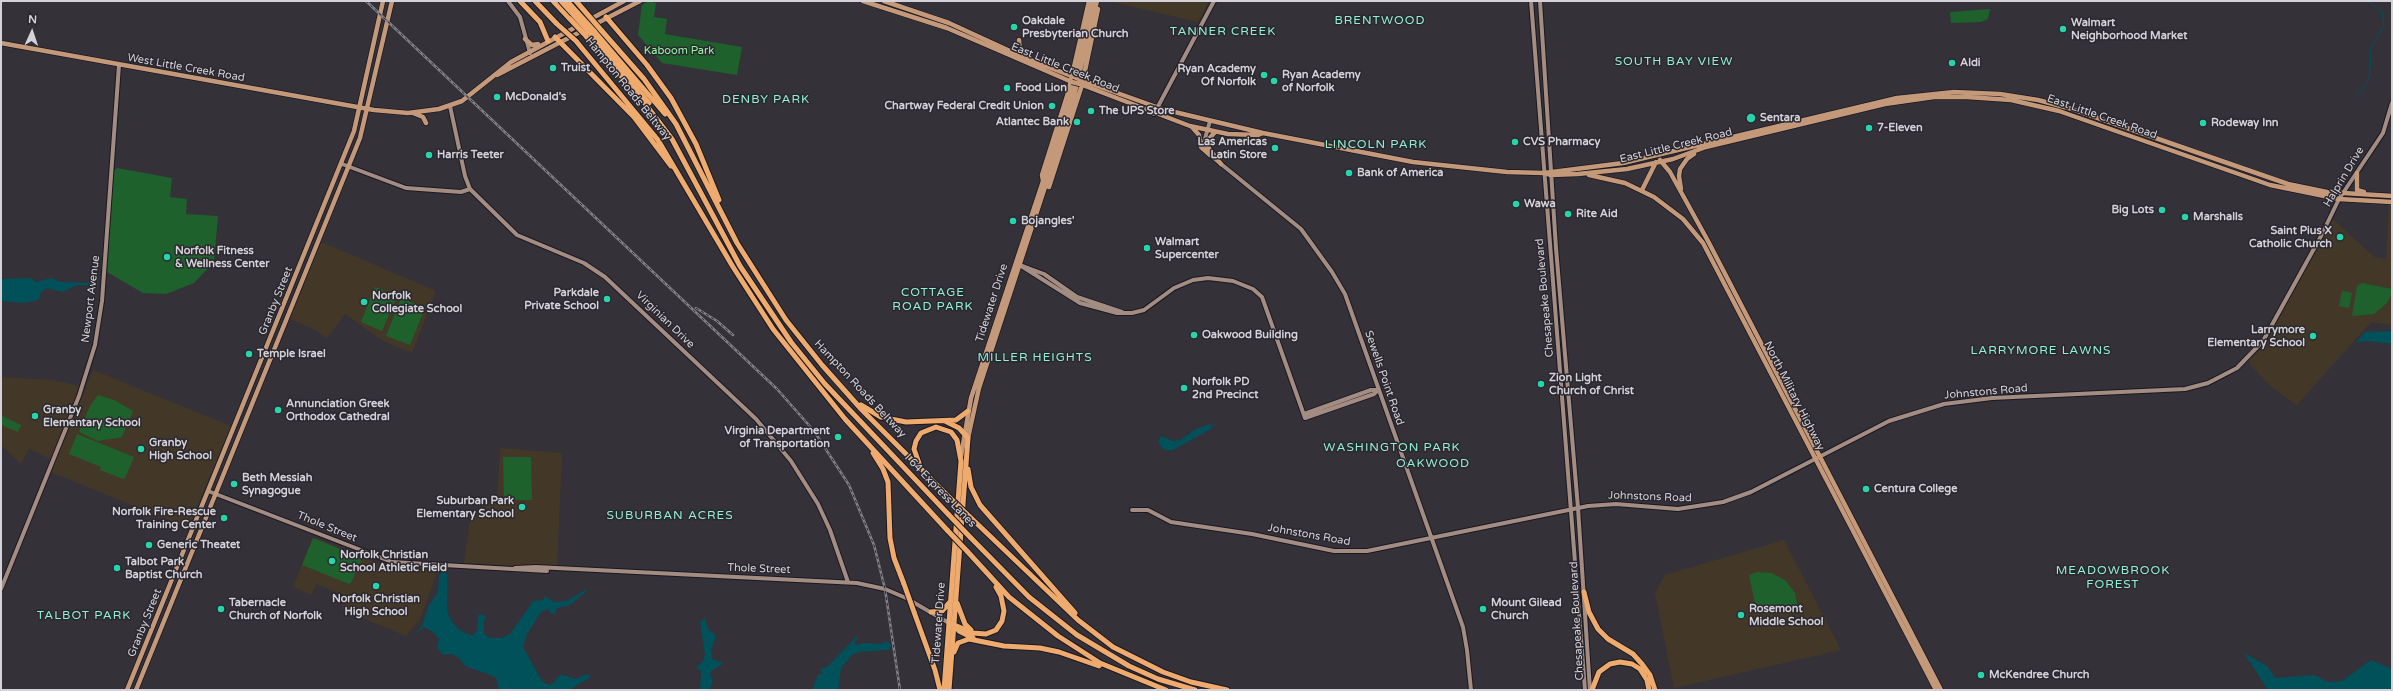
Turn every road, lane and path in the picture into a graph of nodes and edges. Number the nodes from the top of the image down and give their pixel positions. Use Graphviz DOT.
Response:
graph roads {
  1 [pos="383,1"];
  2 [pos="392,1"];
  3 [pos="508,1"];
  4 [pos="520,1"];
  5 [pos="535,1"];
  6 [pos="539,1"];
  7 [pos="553,1"];
  8 [pos="561,1"];
  9 [pos="567,1"];
  10 [pos="576,1"];
  11 [pos="624,1"];
  12 [pos="640,1"];
  13 [pos="863,1"];
  14 [pos="884,1"];
  15 [pos="1089,1"];
  16 [pos="1093,1"];
  17 [pos="1098,1"];
  18 [pos="1214,1"];
  19 [pos="1531,1"];
  20 [pos="1540,1"];
  21 [pos="598,14"];
  22 [pos="606,17"];
  23 [pos="559,24"];
  24 [pos="591,34"];
  25 [pos="555,37"];
  26 [pos="525,39"];
  27 [pos="1019,40"];
  28 [pos="548,41"];
  29 [pos="560,41"];
  30 [pos="1,43"];
  31 [pos="529,52"];
  32 [pos="532,57"];
  33 [pos="1023,57"];
  34 [pos="119,65"];
  35 [pos="497,75"];
  36 [pos="1072,79"];
  37 [pos="1081,82"];
  38 [pos="2392,103"];
  39 [pos="450,106"];
  40 [pos="361,108"];
  41 [pos="1157,108"];
  42 [pos="368,109"];
  43 [pos="412,112"];
  44 [pos="1154,114"];
  45 [pos="2097,117"];
  46 [pos="1210,121"];
  47 [pos="426,122"];
  48 [pos="2095,123"];
  49 [pos="1190,126"];
  50 [pos="1207,130"];
  51 [pos="1215,132"];
  52 [pos="1262,133"];
  53 [pos="2143,134"];
  54 [pos="2141,139"];
  55 [pos="1706,147"];
  56 [pos="1210,155"];
  57 [pos="1656,156"];
  58 [pos="2212,159"];
  59 [pos="1662,161"];
  60 [pos="1656,163"];
  61 [pos="342,164"];
  62 [pos="1221,164"];
  63 [pos="2210,164"];
  64 [pos="349,166"];
  65 [pos="701,171"];
  66 [pos="1544,172"];
  67 [pos="1551,173"];
  68 [pos="2357,173"];
  69 [pos="1578,174"];
  70 [pos="1648,180"];
  71 [pos="1043,182"];
  72 [pos="685,185"];
  73 [pos="470,189"];
  74 [pos="1642,190"];
  75 [pos="2343,194"];
  76 [pos="2390,196"];
  77 [pos="1656,198"];
  78 [pos="1684,198"];
  79 [pos="2339,199"];
  80 [pos="2392,202"];
  81 [pos="1039,206"];
  82 [pos="1017,264"];
  83 [pos="759,279"];
  84 [pos="2245,362"];
  85 [pos="814,382"];
  86 [pos="836,382"];
  87 [pos="1378,390"];
  88 [pos="968,411"];
  89 [pos="945,421"];
  90 [pos="235,425"];
  91 [pos="243,428"];
  92 [pos="964,433"];
  93 [pos="968,438"];
  94 [pos="967,449"];
  95 [pos="1818,457"];
  96 [pos="961,461"];
  97 [pos="924,472"];
  98 [pos="208,491"];
  99 [pos="216,494"];
  100 [pos="1578,508"];
  101 [pos="1572,509"];
  102 [pos="1132,510"];
  103 [pos="1431,538"];
  104 [pos="992,580"];
  105 [pos="848,582"];
  106 [pos="1883,582"];
  107 [pos="1,589"];
  108 [pos="1584,592"];
  109 [pos="953,598"];
  110 [pos="931,612"];
  111 [pos="952,624"];
  112 [pos="1092,631"];
  113 [pos="975,633"];
  114 [pos="984,642"];
  115 [pos="952,659"];
  116 [pos="1151,686"];
  117 [pos="127,690"];
  118 [pos="136,690"];
  119 [pos="940,690"];
  120 [pos="944,690"];
  121 [pos="949,690"];
  122 [pos="1166,690"];
  123 [pos="1195,690"];
  124 [pos="1227,690"];
  125 [pos="1471,690"];
  126 [pos="1585,690"];
  127 [pos="1591,690"];
  128 [pos="1649,690"];
  129 [pos="1655,690"];
  130 [pos="1936,690"];
  131 [pos="1941,690"];
  1 -- 40 [label="main road, Granby Street"];
  2 -- 42 [label="main road, Granby Street"];
  3 -- 26 [label="street"];
  4 -- 28 [label="highway"];
  5 -- 23 [label="highway"];
  6 -- 23 [label="highway"];
  7 -- 24 [label="highway, bridge"];
  8 -- 24 [label="highway, bridge"];
  9 -- 24 [label="highway, bridge"];
  10 -- 65 [label="highway, Hampton Roads Beltway, bridge"];
  11 -- 21 [label="main road"];
  12 -- 22 [label="main road"];
  13 -- 36 [label="main road, East Little Creek Road"];
  14 -- 33 [label="main road, East Little Creek Road"];
  15 -- 36 [label="main road"];
  16 -- 71 [label="main road, Tidewater Drive"];
  17 -- 37 [label="main road"];
  17 -- 81 [label="main road, Tidewater Drive"];
  18 -- 41 [label="street"];
  19 -- 66 [label="street, Chesapeake Boulevard"];
  20 -- 67 [label="street, Chesapeake Boulevard"];
  21 -- 22 [label="main road"];
  21 -- 25 [label="main road"];
  22 -- 29 [label="main road"];
  22 -- 83 [label="highway"];
  23 -- 72 [label="highway, Hampton Roads Beltway, bridge"];
  24 -- 65 [label="highway"];
  24 -- 123 [label="highway, I 64 Express Lanes, bridge"];
  25 -- 28 [label="main road"];
  25 -- 29 [label="highway"];
  26 -- 28 [label="main road"];
  26 -- 31 [label="street"];
  27 -- 33 [label="main road"];
  28 -- 31 [label="main road"];
  29 -- 32 [label="main road"];
  29 -- 72 [label="highway"];
  30 -- 34 [label="main road, West Little Creek Road"];
  31 -- 32 [label="street"];
  31 -- 35 [label="main road"];
  32 -- 35 [label="main road"];
  33 -- 36 [label="main road, East Little Creek Road"];
  34 -- 40 [label="main road, West Little Creek Road"];
  34 -- 107 [label="street, Newport Avenue"];
  35 -- 39 [label="main road"];
  36 -- 37 [label="main road, East Little Creek Road, bridge"];
  36 -- 71 [label="main road"];
  37 -- 41 [label="main road, East Little Creek Road"];
  37 -- 44 [label="main road, East Little Creek Road"];
  37 -- 81 [label="main road"];
  38 -- 68 [label="street, Halprin Drive"];
  39 -- 43 [label="main road"];
  39 -- 73 [label="street, Virginian Drive"];
  40 -- 42 [label="main road, West Little Creek Road"];
  40 -- 61 [label="main road, Granby Street"];
  41 -- 44 [label="street"];
  41 -- 46 [label="main road, East Little Creek Road"];
  42 -- 43 [label="main road"];
  42 -- 64 [label="main road, Granby Street"];
  43 -- 47 [label="main road"];
  44 -- 49 [label="main road, East Little Creek Road"];
  45 -- 48 [label="main road"];
  45 -- 53 [label="main road, East Little Creek Road"];
  45 -- 57 [label="main road, East Little Creek Road"];
  46 -- 50 [label="street"];
  46 -- 52 [label="main road, East Little Creek Road"];
  48 -- 54 [label="main road, East Little Creek Road"];
  48 -- 55 [label="main road, East Little Creek Road"];
  49 -- 50 [label="main road, East Little Creek Road"];
  49 -- 56 [label="main road"];
  50 -- 51 [label="main road, East Little Creek Road"];
  50 -- 56 [label="street"];
  51 -- 52 [label="main road, East Little Creek Road"];
  51 -- 62 [label="main road"];
  52 -- 66 [label="main road, East Little Creek Road"];
  53 -- 54 [label="main road"];
  53 -- 58 [label="main road, East Little Creek Road"];
  54 -- 63 [label="main road, East Little Creek Road"];
  55 -- 59 [label="main road, East Little Creek Road"];
  55 -- 78 [label="main road"];
  56 -- 62 [label="street, Sewells Point Road"];
  57 -- 59 [label="main road, North Military Highway"];
  57 -- 60 [label="main road"];
  57 -- 67 [label="main road, East Little Creek Road"];
  58 -- 63 [label="main road"];
  58 -- 75 [label="main road, East Little Creek Road"];
  59 -- 60 [label="main road, East Little Creek Road"];
  59 -- 78 [label="main road, North Military Highway"];
  60 -- 69 [label="main road, East Little Creek Road"];
  60 -- 70 [label="main road"];
  61 -- 64 [label="street"];
  61 -- 90 [label="main road, Granby Street"];
  62 -- 87 [label="street, Sewells Point Road"];
  63 -- 79 [label="main road, East Little Creek Road"];
  64 -- 73 [label="street"];
  64 -- 91 [label="main road, Granby Street"];
  65 -- 83 [label="highway, Hampton Roads Beltway"];
  66 -- 67 [label="main road, East Little Creek Road"];
  66 -- 101 [label="street, Chesapeake Boulevard"];
  67 -- 69 [label="main road, East Little Creek Road"];
  67 -- 100 [label="street, Chesapeake Boulevard"];
  68 -- 75 [label="street, Halprin Drive"];
  68 -- 76 [label="main road"];
  69 -- 74 [label="main road, North Military Highway"];
  70 -- 74 [label="main road"];
  70 -- 77 [label="main road"];
  71 -- 82 [label="main road, Tidewater Drive"];
  72 -- 85 [label="highway, Hampton Roads Beltway"];
  73 -- 105 [label="street, Virginian Drive"];
  74 -- 77 [label="main road, North Military Highway"];
  75 -- 76 [label="main road, East Little Creek Road"];
  75 -- 79 [label="street, Halprin Drive"];
  77 -- 95 [label="main road, North Military Highway"];
  78 -- 95 [label="main road, North Military Highway"];
  79 -- 80 [label="main road, East Little Creek Road"];
  79 -- 84 [label="street, Halprin Drive"];
  81 -- 82 [label="main road, Tidewater Drive"];
  82 -- 87 [label="street"];
  82 -- 88 [label="main road, Tidewater Drive"];
  82 -- 93 [label="main road, Tidewater Drive"];
  83 -- 86 [label="highway, Hampton Roads Beltway"];
  84 -- 95 [label="street, Johnstons Road"];
  85 -- 104 [label="highway, Hampton Roads Beltway, bridge"];
  85 -- 119 [label="highway, bridge"];
  86 -- 89 [label="highway"];
  86 -- 97 [label="highway, Hampton Roads Beltway"];
  87 -- 103 [label="street, Sewells Point Road"];
  88 -- 89 [label="highway"];
  88 -- 92 [label="main road, Tidewater Drive"];
  89 -- 92 [label="highway"];
  90 -- 91 [label="main road"];
  90 -- 98 [label="main road, Granby Street"];
  91 -- 99 [label="main road, Granby Street"];
  92 -- 93 [label="highway"];
  92 -- 96 [label="main road, Tidewater Drive"];
  93 -- 94 [label="highway, Tidewater Drive"];
  94 -- 109 [label="highway, Tidewater Drive"];
  94 -- 112 [label="highway"];
  95 -- 100 [label="street, Johnstons Road"];
  95 -- 106 [label="main road, North Military Highway"];
  96 -- 97 [label="highway"];
  96 -- 109 [label="highway, Tidewater Drive"];
  97 -- 112 [label="highway, Hampton Roads Beltway, bridge"];
  98 -- 99 [label="street, Thole Street"];
  98 -- 117 [label="main road, Granby Street"];
  99 -- 105 [label="street, Thole Street"];
  99 -- 118 [label="main road, Granby Street"];
  100 -- 101 [label="street, Johnstons Road"];
  100 -- 108 [label="street, Chesapeake Boulevard"];
  101 -- 103 [label="street, Johnstons Road"];
  101 -- 126 [label="street, Chesapeake Boulevard"];
  102 -- 103 [label="street, Johnstons Road"];
  103 -- 125 [label="street, Sewells Point Road"];
  104 -- 113 [label="highway"];
  104 -- 116 [label="highway, Hampton Roads Beltway"];
  105 -- 110 [label="street, Thole Street"];
  106 -- 130 [label="main road, North Military Highway"];
  106 -- 131 [label="main road, North Military Highway"];
  108 -- 127 [label="street, Chesapeake Boulevard"];
  108 -- 129 [label="highway"];
  109 -- 110 [label="highway"];
  109 -- 111 [label="highway, Tidewater Drive"];
  109 -- 113 [label="highway"];
  110 -- 111 [label="street, Thole Street"];
  111 -- 113 [label="highway"];
  111 -- 114 [label="highway"];
  111 -- 115 [label="highway, Tidewater Drive"];
  111 -- 120 [label="highway, Tidewater Drive"];
  112 -- 124 [label="highway, Hampton Roads Beltway"];
  114 -- 115 [label="highway"];
  114 -- 116 [label="highway"];
  115 -- 121 [label="highway, Tidewater Drive"];
  116 -- 122 [label="highway, Hampton Roads Beltway"];
  127 -- 128 [label="highway"];
}
